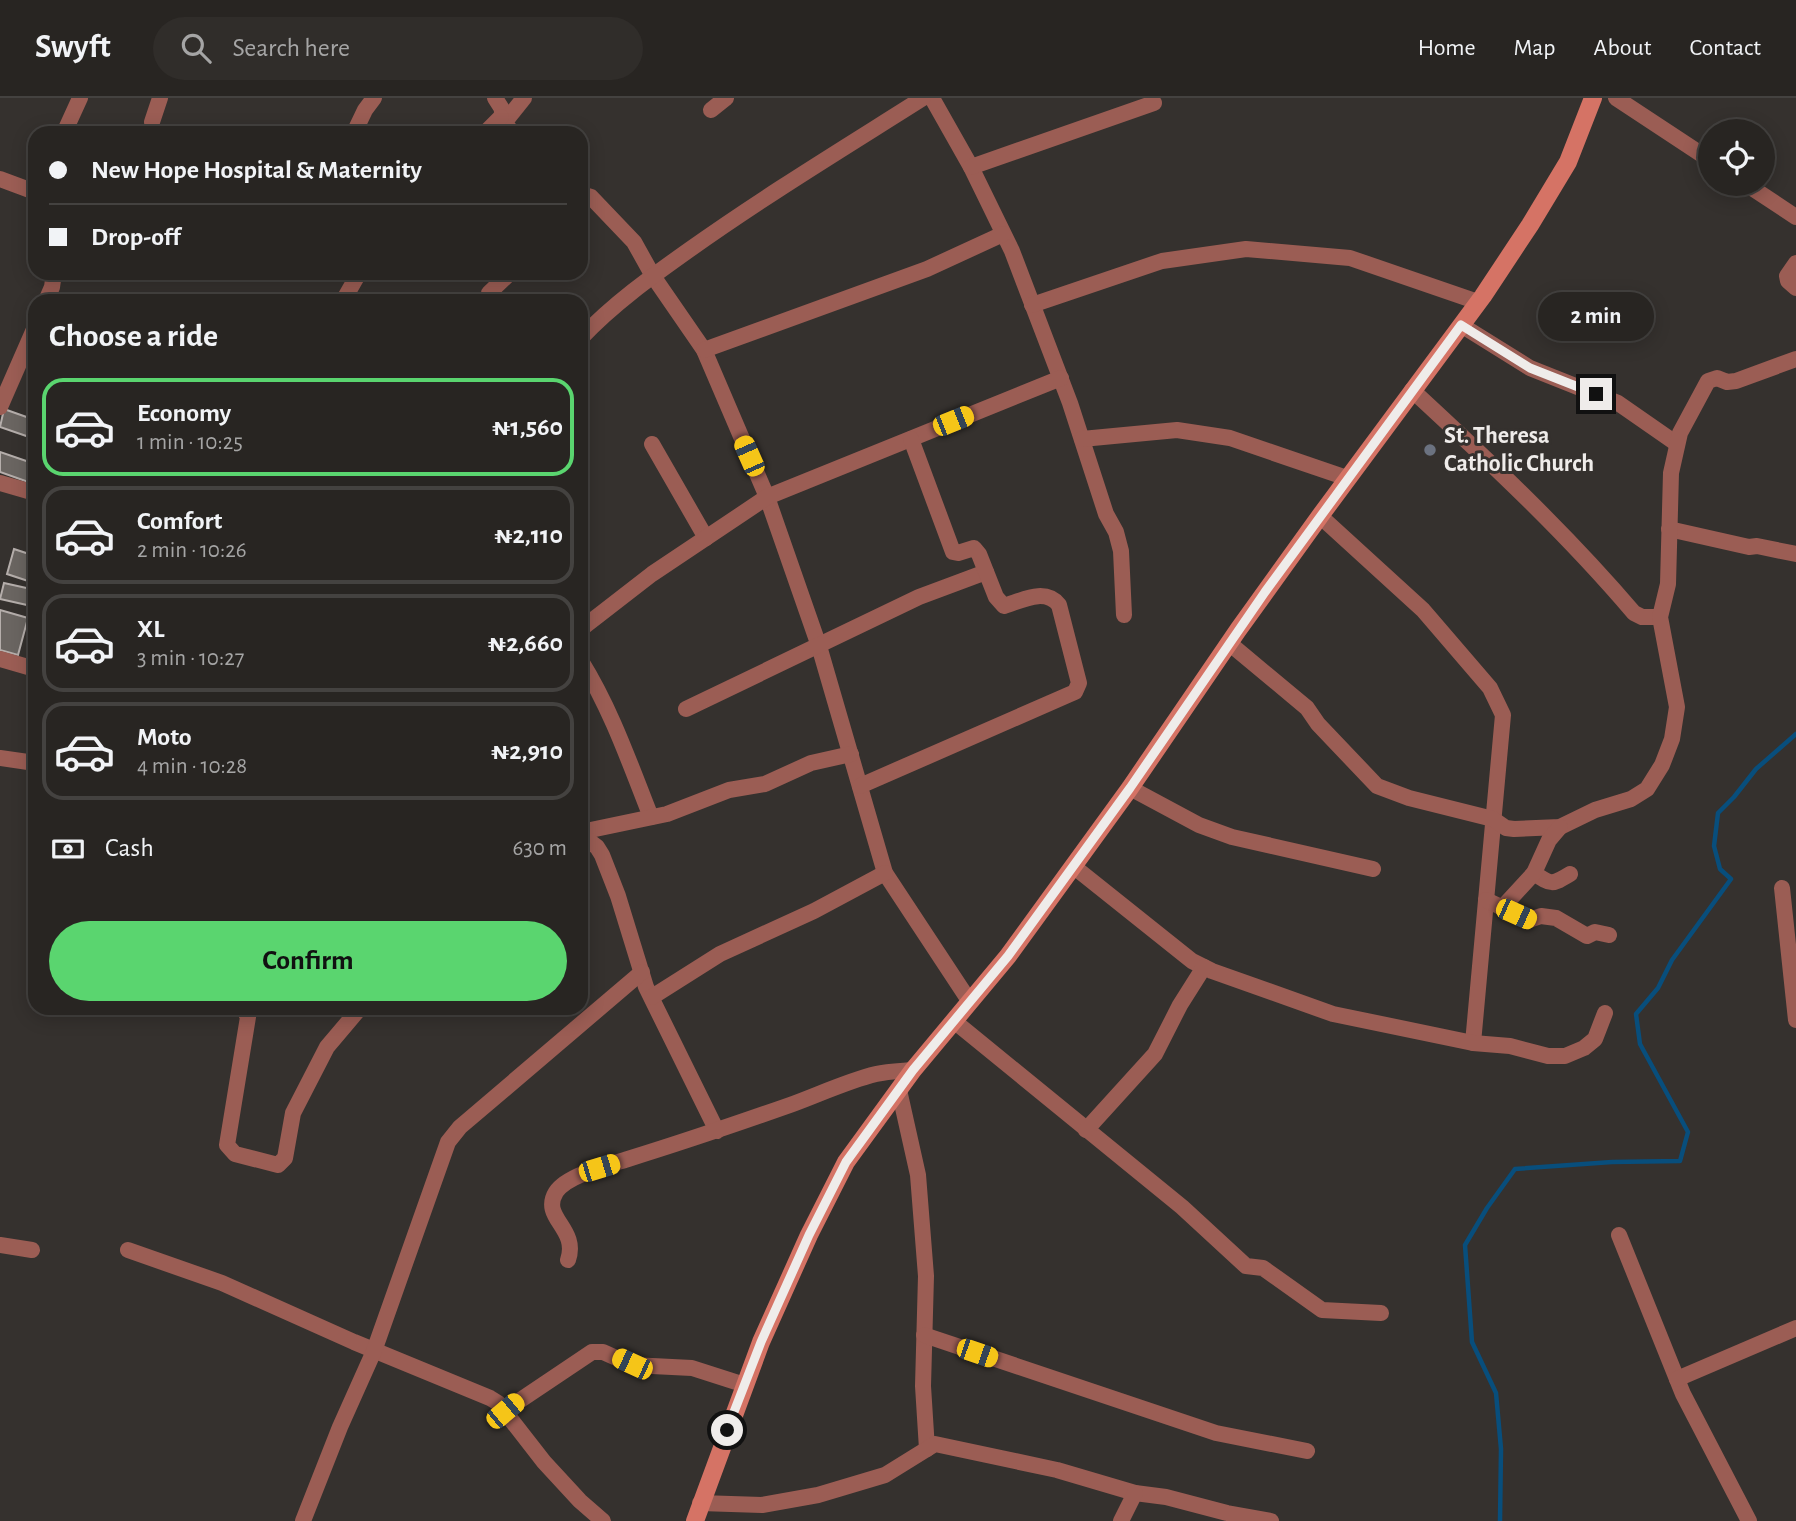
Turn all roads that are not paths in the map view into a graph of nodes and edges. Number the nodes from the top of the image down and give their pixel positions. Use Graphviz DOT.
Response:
graph roads {
  1 [pos="80,98"];
  2 [pos="160,98"];
  3 [pos="374,98"];
  4 [pos="495,98"];
  5 [pos="524,98"];
  6 [pos="726,98"];
  7 [pos="923,98"];
  8 [pos="932,98"];
  9 [pos="1593,98"];
  10 [pos="1616,98"];
  11 [pos="1154,103"];
  12 [pos="712,110"];
  13 [pos="152,122"];
  14 [pos="506,124"];
  15 [pos="67,126"];
  16 [pos="357,126"];
  17 [pos="1698,152"];
  18 [pos="971,167"];
  19 [pos="0,179"];
  20 [pos="28,189"];
  21 [pos="1764,196"];
  22 [pos="588,202"];
  23 [pos="1796,217"];
  24 [pos="1003,234"];
  25 [pos="1796,263"];
  26 [pos="653,276"];
  27 [pos="503,280"];
  28 [pos="1796,288"];
  29 [pos="489,293"];
  30 [pos="1478,302"];
  31 [pos="1032,305"];
  32 [pos="1461,325"];
  33 [pos="588,331"];
  34 [pos="28,343"];
  35 [pos="704,350"];
  36 [pos="1796,359"];
  37 [pos="1061,378"];
  38 [pos="1412,390"];
  39 [pos="0,407"];
  40 [pos="911,439"];
  41 [pos="1082,439"];
  42 [pos="652,444"];
  43 [pos="1677,444"];
  44 [pos="1347,478"];
  45 [pos="0,483"];
  46 [pos="28,491"];
  47 [pos="767,497"];
  48 [pos="1320,516"];
  49 [pos="1669,529"];
  50 [pos="705,538"];
  51 [pos="1796,554"];
  52 [pos="986,572"];
  53 [pos="1124,615"];
  54 [pos="1660,617"];
  55 [pos="588,624"];
  56 [pos="1229,643"];
  57 [pos="819,646"];
  58 [pos="0,659"];
  59 [pos="28,667"];
  60 [pos="588,673"];
  61 [pos="686,709"];
  62 [pos="851,754"];
  63 [pos="0,758"];
  64 [pos="28,762"];
  65 [pos="860,786"];
  66 [pos="1130,788"];
  67 [pos="651,817"];
  68 [pos="1493,819"];
  69 [pos="1560,827"];
  70 [pos="588,831"];
  71 [pos="588,839"];
  72 [pos="1073,866"];
  73 [pos="1373,869"];
  74 [pos="885,873"];
  75 [pos="1534,873"];
  76 [pos="1570,874"];
  77 [pos="1782,888"];
  78 [pos="1486,901"];
  79 [pos="1502,908"];
  80 [pos="1609,935"];
  81 [pos="1204,967"];
  82 [pos="642,972"];
  83 [pos="652,997"];
  84 [pos="970,1002"];
  85 [pos="1605,1013"];
  86 [pos="246,1015"];
  87 [pos="354,1015"];
  88 [pos="1796,1020"];
  89 [pos="954,1021"];
  90 [pos="1473,1043"];
  91 [pos="913,1070"];
  92 [pos="899,1090"];
  93 [pos="1086,1130"];
  94 [pos="717,1131"];
  95 [pos="1619,1235"];
  96 [pos="0,1245"];
  97 [pos="32,1250"];
  98 [pos="128,1250"];
  99 [pos="568,1260"];
  100 [pos="1381,1313"];
  101 [pos="1796,1328"];
  102 [pos="924,1335"];
  103 [pos="374,1351"];
  104 [pos="1677,1379"];
  105 [pos="745,1385"];
  106 [pos="505,1411"];
  107 [pos="927,1449"];
  108 [pos="1307,1451"];
  109 [pos="1135,1493"];
  110 [pos="700,1503"];
  111 [pos="303,1521"];
  112 [pos="603,1521"];
  113 [pos="695,1521"];
  114 [pos="1121,1521"];
  115 [pos="1270,1521"];
  116 [pos="1749,1521"];
  1 -- 15 [label="street"];
  2 -- 13 [label="street"];
  3 -- 16 [label="street"];
  4 -- 14 [label="street"];
  5 -- 14 [label="street"];
  6 -- 12 [label="street"];
  7 -- 26 [label="street"];
  8 -- 18 [label="street"];
  9 -- 30 [label="street"];
  10 -- 17 [label="street"];
  11 -- 18 [label="street"];
  18 -- 24 [label="street"];
  19 -- 20 [label="street"];
  21 -- 23 [label="street"];
  22 -- 26 [label="street"];
  24 -- 31 [label="street"];
  24 -- 35 [label="street"];
  25 -- 28 [label="street"];
  26 -- 33 [label="street"];
  26 -- 35 [label="street"];
  27 -- 29 [label="street"];
  30 -- 31 [label="street"];
  30 -- 32 [label="street"];
  31 -- 37 [label="street"];
  32 -- 38 [label="street"];
  32 -- 43 [label="street"];
  34 -- 39 [label="street"];
  35 -- 47 [label="street"];
  36 -- 43 [label="street"];
  37 -- 40 [label="street"];
  37 -- 41 [label="street"];
  38 -- 44 [label="street"];
  38 -- 54 [label="street"];
  40 -- 47 [label="street"];
  40 -- 52 [label="street"];
  41 -- 44 [label="street"];
  41 -- 53 [label="street"];
  42 -- 50 [label="street"];
  43 -- 49 [label="street"];
  44 -- 48 [label="street"];
  45 -- 46 [label="street"];
  47 -- 50 [label="street"];
  47 -- 57 [label="street"];
  48 -- 56 [label="street"];
  48 -- 68 [label="street"];
  49 -- 51 [label="street"];
  49 -- 54 [label="street"];
  50 -- 55 [label="street"];
  52 -- 57 [label="street"];
  52 -- 65 [label="street"];
  54 -- 69 [label="street"];
  56 -- 66 [label="street"];
  56 -- 68 [label="street"];
  57 -- 61 [label="street"];
  57 -- 62 [label="street"];
  58 -- 59 [label="street"];
  60 -- 67 [label="street"];
  62 -- 65 [label="street"];
  62 -- 67 [label="street"];
  63 -- 64 [label="street"];
  65 -- 74 [label="street"];
  66 -- 72 [label="street"];
  66 -- 73 [label="street"];
  67 -- 70 [label="street"];
  68 -- 69 [label="street"];
  68 -- 78 [label="street"];
  69 -- 75 [label="street"];
  71 -- 82 [label="street"];
  72 -- 81 [label="street"];
  72 -- 84 [label="street"];
  74 -- 83 [label="street"];
  74 -- 84 [label="street"];
  75 -- 76 [label="street"];
  75 -- 79 [label="street"];
  77 -- 88 [label="street"];
  78 -- 79 [label="street"];
  78 -- 90 [label="street"];
  79 -- 80 [label="street"];
  81 -- 90 [label="street"];
  81 -- 93 [label="street"];
  82 -- 83 [label="street"];
  82 -- 103 [label="street"];
  83 -- 94 [label="street"];
  84 -- 89 [label="street"];
  85 -- 90 [label="street"];
  86 -- 87 [label="street"];
  89 -- 91 [label="street"];
  89 -- 93 [label="street"];
  91 -- 92 [label="street"];
  91 -- 94 [label="street"];
  92 -- 102 [label="street"];
  92 -- 105 [label="street"];
  93 -- 100 [label="street"];
  94 -- 99 [label="street"];
  95 -- 104 [label="street"];
  96 -- 97 [label="street"];
  98 -- 103 [label="street"];
  101 -- 104 [label="street"];
  102 -- 107 [label="street"];
  102 -- 108 [label="street"];
  103 -- 106 [label="street"];
  103 -- 111 [label="street"];
  104 -- 116 [label="street"];
  105 -- 106 [label="street"];
  105 -- 110 [label="street"];
  106 -- 112 [label="street"];
  107 -- 109 [label="street"];
  107 -- 110 [label="street"];
  109 -- 114 [label="street"];
  109 -- 115 [label="street"];
  110 -- 113 [label="street"];
}
